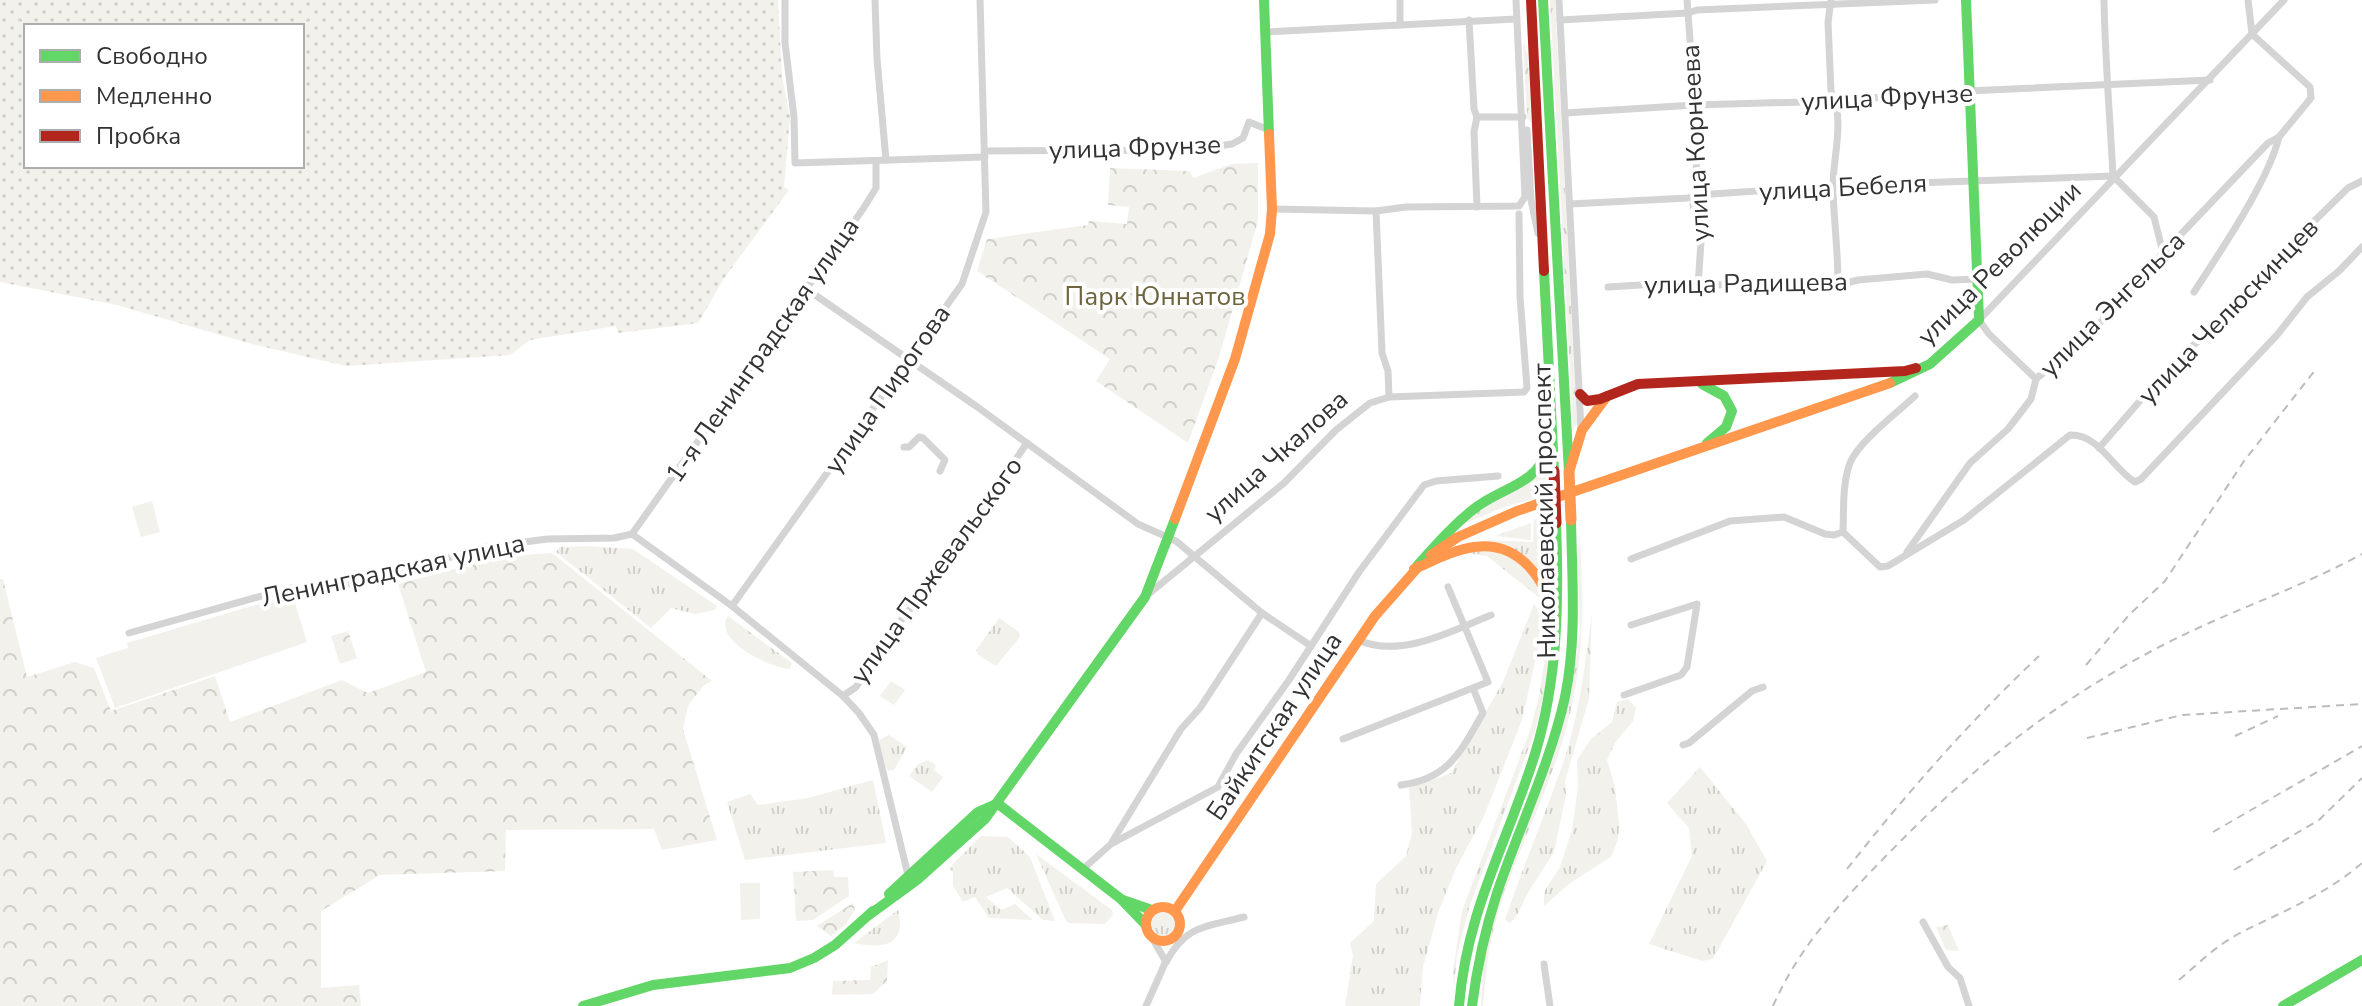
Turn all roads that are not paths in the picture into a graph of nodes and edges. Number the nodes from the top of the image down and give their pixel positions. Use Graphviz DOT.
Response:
graph roads {
  1 [pos="785,0"];
  2 [pos="875,0"];
  3 [pos="980,0"];
  4 [pos="1264,0"];
  5 [pos="1400,0"];
  6 [pos="1516,0"];
  7 [pos="1531,0"];
  8 [pos="1543,0"];
  9 [pos="1559,0"];
  10 [pos="1687,0"];
  11 [pos="1935,0"];
  12 [pos="1966,0"];
  13 [pos="2104,0"];
  14 [pos="2248,0"];
  15 [pos="2284,0"];
  16 [pos="1831,2"];
  17 [pos="1688,13"];
  18 [pos="1516,19"];
  19 [pos="1469,20"];
  20 [pos="1560,20"];
  21 [pos="1400,25"];
  22 [pos="1265,32"];
  23 [pos="2252,34"];
  24 [pos="2210,80"];
  25 [pos="2109,84"];
  26 [pos="1971,91"];
  27 [pos="1836,101"];
  28 [pos="1695,105"];
  29 [pos="1565,113"];
  30 [pos="1477,117"];
  31 [pos="1523,117"];
  32 [pos="1269,130"];
  33 [pos="2279,137"];
  34 [pos="985,154"];
  35 [pos="886,160"];
  36 [pos="876,161"];
  37 [pos="2115,177"];
  38 [pos="2362,181"];
  39 [pos="1975,182"];
  40 [pos="1833,186"];
  41 [pos="1697,195"];
  42 [pos="1570,204"];
  43 [pos="1477,207"];
  44 [pos="1272,209"];
  45 [pos="1516,210"];
  46 [pos="1376,211"];
  47 [pos="2362,247"];
  48 [pos="2163,253"];
  49 [pos="1544,259"];
  50 [pos="1978,279"];
  51 [pos="1838,284"];
  52 [pos="1698,286"];
  53 [pos="1608,287"];
  54 [pos="805,288"];
  55 [pos="2194,292"];
  56 [pos="1979,320"];
  57 [pos="908,359"];
  58 [pos="1930,364"];
  59 [pos="2036,379"];
  60 [pos="1698,382"];
  61 [pos="1580,394"];
  62 [pos="1609,395"];
  63 [pos="1915,396"];
  64 [pos="1389,397"];
  65 [pos="1581,430"];
  66 [pos="1553,436"];
  67 [pos="1027,443"];
  68 [pos="904,447"];
  69 [pos="2099,448"];
  70 [pos="1692,453"];
  71 [pos="940,471"];
  72 [pos="1569,472"];
  73 [pos="1498,476"];
  74 [pos="1843,532"];
  75 [pos="632,534"];
  76 [pos="1168,537"];
  77 [pos="1193,556"];
  78 [pos="1903,557"];
  79 [pos="1631,559"];
  80 [pos="1414,569"];
  81 [pos="1448,587"];
  82 [pos="1145,597"];
  83 [pos="732,606"];
  84 [pos="1262,613"];
  85 [pos="1491,615"];
  86 [pos="1631,625"];
  87 [pos="1464,626"];
  88 [pos="129,633"];
  89 [pos="1358,640"];
  90 [pos="1557,641"];
  91 [pos="1311,646"];
  92 [pos="1763,687"];
  93 [pos="1473,688"];
  94 [pos="1624,695"];
  95 [pos="843,696"];
  96 [pos="1343,739"];
  97 [pos="1683,745"];
  98 [pos="1401,785"];
  99 [pos="997,803"];
  100 [pos="1111,844"];
  101 [pos="1083,869"];
  102 [pos="908,875"];
  103 [pos="1121,899"];
  104 [pos="1152,910"];
  105 [pos="1175,911"];
  106 [pos="869,915"];
  107 [pos="1244,917"];
  108 [pos="1923,922"];
  109 [pos="1148,930"];
  110 [pos="1174,937"];
  111 [pos="2362,960"];
  112 [pos="1166,962"];
  113 [pos="1544,964"];
  114 [pos="583,1006"];
  115 [pos="1146,1006"];
  116 [pos="1459,1006"];
  117 [pos="1474,1006"];
  118 [pos="1550,1006"];
  119 [pos="1969,1006"];
  120 [pos="2283,1006"];
  1 -- 36 [label="street, улица Фрунзе"];
  2 -- 35 [label="street"];
  3 -- 34 [label="street, улица Пирогова"];
  4 -- 22 [label="main road"];
  5 -- 21 [label="street"];
  6 -- 18 [label="street"];
  7 -- 49 [label="main road, Николаевский проспект"];
  8 -- 72 [label="main road, Николаевский проспект"];
  9 -- 20 [label="street"];
  10 -- 17 [label="street, улица Корнеева"];
  11 -- 16 [label="street"];
  12 -- 26 [label="main road"];
  13 -- 25 [label="street"];
  14 -- 23 [label="street"];
  15 -- 23 [label="street, улица Революции"];
  16 -- 17 [label="street"];
  16 -- 27 [label="street"];
  17 -- 20 [label="street"];
  17 -- 28 [label="street, улица Корнеева"];
  18 -- 19 [label="street"];
  18 -- 31 [label="street"];
  19 -- 21 [label="street"];
  19 -- 30 [label="street"];
  20 -- 29 [label="street"];
  21 -- 22 [label="street"];
  22 -- 32 [label="main road"];
  23 -- 24 [label="street, улица Революции"];
  23 -- 33 [label="street, улица Энгельса"];
  24 -- 25 [label="street, улица Фрунзе"];
  24 -- 37 [label="street, улица Революции"];
  25 -- 26 [label="street, улица Фрунзе"];
  25 -- 37 [label="street"];
  26 -- 27 [label="street, улица Фрунзе"];
  26 -- 39 [label="main road"];
  27 -- 28 [label="street, улица Фрунзе"];
  27 -- 40 [label="street"];
  28 -- 29 [label="street, улица Фрунзе"];
  28 -- 41 [label="street, улица Корнеева"];
  29 -- 42 [label="street"];
  30 -- 31 [label="street"];
  30 -- 43 [label="street"];
  31 -- 45 [label="street"];
  31 -- 49 [label="street"];
  32 -- 34 [label="street, улица Фрунзе"];
  32 -- 44 [label="main road"];
  33 -- 48 [label="street, улица Энгельса"];
  33 -- 55 [label="street, улица Энгельса"];
  34 -- 35 [label="street, улица Фрунзе"];
  34 -- 57 [label="street, улица Пирогова"];
  35 -- 36 [label="street, улица Фрунзе"];
  36 -- 54 [label="street, 1-я Ленинградская улица"];
  37 -- 39 [label="street, улица Бебеля"];
  37 -- 48 [label="street"];
  37 -- 56 [label="street, улица Революции"];
  38 -- 69 [label="street, улица Челюскинцев"];
  39 -- 40 [label="street, улица Бебеля"];
  39 -- 50 [label="main road"];
  40 -- 41 [label="street, улица Бебеля"];
  40 -- 51 [label="street"];
  41 -- 42 [label="street, улица Бебеля"];
  41 -- 52 [label="street, улица Корнеева"];
  42 -- 61 [label="street"];
  43 -- 45 [label="street"];
  43 -- 46 [label="street"];
  44 -- 46 [label="street"];
  44 -- 76 [label="main road"];
  45 -- 64 [label="street, улица Чкалова"];
  46 -- 64 [label="street"];
  47 -- 69 [label="street"];
  48 -- 59 [label="street, улица Энгельса"];
  49 -- 66 [label="main road, Николаевский проспект"];
  50 -- 51 [label="street, улица Радищева"];
  50 -- 56 [label="main road"];
  51 -- 52 [label="street, улица Радищева"];
  52 -- 53 [label="street, улица Радищева"];
  54 -- 57 [label="street, улица Чкалова"];
  54 -- 75 [label="street, 1-я Ленинградская улица"];
  56 -- 58 [label="main road, улица Революции"];
  56 -- 59 [label="street"];
  57 -- 67 [label="street, улица Чкалова"];
  57 -- 83 [label="street, улица Пирогова"];
  58 -- 60 [label="main road"];
  58 -- 70 [label="main road, улица Революции"];
  59 -- 78 [label="street, улица Энгельса"];
  60 -- 62 [label="main road"];
  60 -- 70 [label="main road"];
  61 -- 62 [label="main road"];
  61 -- 65 [label="street"];
  62 -- 65 [label="main road"];
  63 -- 74 [label="street"];
  64 -- 77 [label="street, улица Чкалова"];
  65 -- 72 [label="main road"];
  66 -- 80 [label="main road"];
  66 -- 90 [label="main road, Николаевский проспект, bridge"];
  67 -- 76 [label="street, улица Чкалова"];
  67 -- 95 [label="street, улица Пржевальского"];
  68 -- 71 [label="street"];
  69 -- 78 [label="street"];
  70 -- 80 [label="main road, улица Революции"];
  72 -- 117 [label="main road, Николаевский проспект, bridge"];
  73 -- 91 [label="street"];
  74 -- 78 [label="street"];
  74 -- 79 [label="street"];
  75 -- 83 [label="street"];
  75 -- 88 [label="street, Ленинградская улица"];
  76 -- 77 [label="street, улица Чкалова"];
  76 -- 82 [label="main road"];
  77 -- 82 [label="street"];
  77 -- 84 [label="street"];
  80 -- 89 [label="main road, Байкитская улица"];
  80 -- 90 [label="main road"];
  81 -- 87 [label="street"];
  82 -- 99 [label="main road"];
  83 -- 95 [label="street"];
  84 -- 91 [label="street"];
  84 -- 100 [label="street"];
  85 -- 87 [label="street"];
  86 -- 94 [label="street"];
  87 -- 89 [label="street"];
  87 -- 93 [label="street"];
  89 -- 105 [label="main road, Байкитская улица"];
  90 -- 116 [label="main road, Николаевский проспект"];
  91 -- 100 [label="street"];
  92 -- 97 [label="street"];
  93 -- 96 [label="street"];
  93 -- 98 [label="street"];
  95 -- 102 [label="street"];
  99 -- 101 [label="main road"];
  99 -- 102 [label="main road"];
  99 -- 106 [label="main road"];
  100 -- 101 [label="street"];
  101 -- 103 [label="main road"];
  102 -- 106 [label="main road"];
  103 -- 104 [label="main road"];
  103 -- 109 [label="main road"];
  104 -- 105 [label="main road"];
  104 -- 109 [label="main road"];
  105 -- 110 [label="main road"];
  106 -- 114 [label="main road"];
  107 -- 112 [label="street"];
  108 -- 119 [label="street"];
  109 -- 110 [label="main road"];
  109 -- 112 [label="street"];
  110 -- 112 [label="street"];
  111 -- 120 [label="main road"];
  112 -- 115 [label="street"];
  113 -- 118 [label="street"];
}
